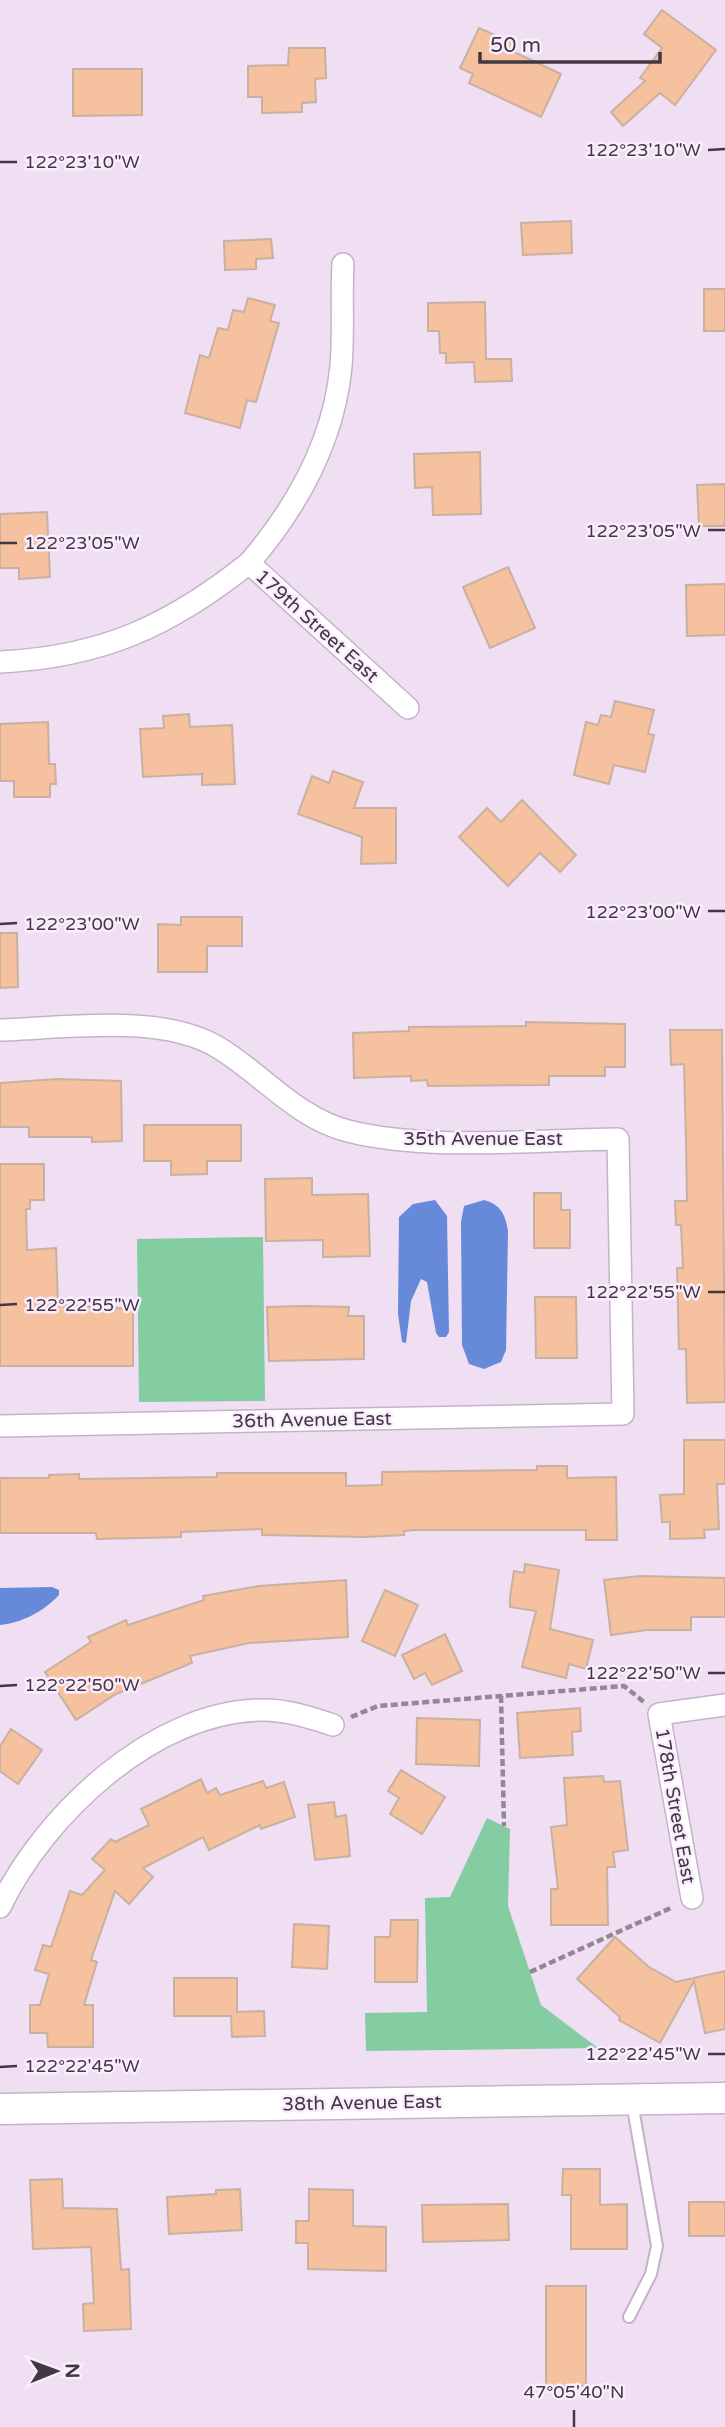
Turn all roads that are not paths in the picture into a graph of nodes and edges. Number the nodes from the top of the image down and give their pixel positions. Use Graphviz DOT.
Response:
graph roads {
  1 [pos="343,264"];
  2 [pos="248,563"];
  3 [pos="0,662"];
  4 [pos="408,708"];
  5 [pos="0,1030"];
  6 [pos="623,1414"];
  7 [pos="0,1426"];
  8 [pos="725,1705"];
  9 [pos="333,1725"];
  10 [pos="3,1893"];
  11 [pos="692,1898"];
  12 [pos="725,2098"];
  13 [pos="632,2100"];
  14 [pos="0,2109"];
  15 [pos="629,2318"];
  1 -- 2 [label="street, 179th Street East"];
  2 -- 3 [label="street"];
  2 -- 4 [label="street, 179th Street East"];
  5 -- 6 [label="street, 35th Avenue East"];
  6 -- 7 [label="street, 36th Avenue East"];
  8 -- 11 [label="street, 178th Street East"];
  9 -- 10 [label="street"];
  12 -- 13 [label="street, 38th Avenue East"];
  13 -- 14 [label="street, 38th Avenue East"];
  13 -- 15 [label="lane"];
}
